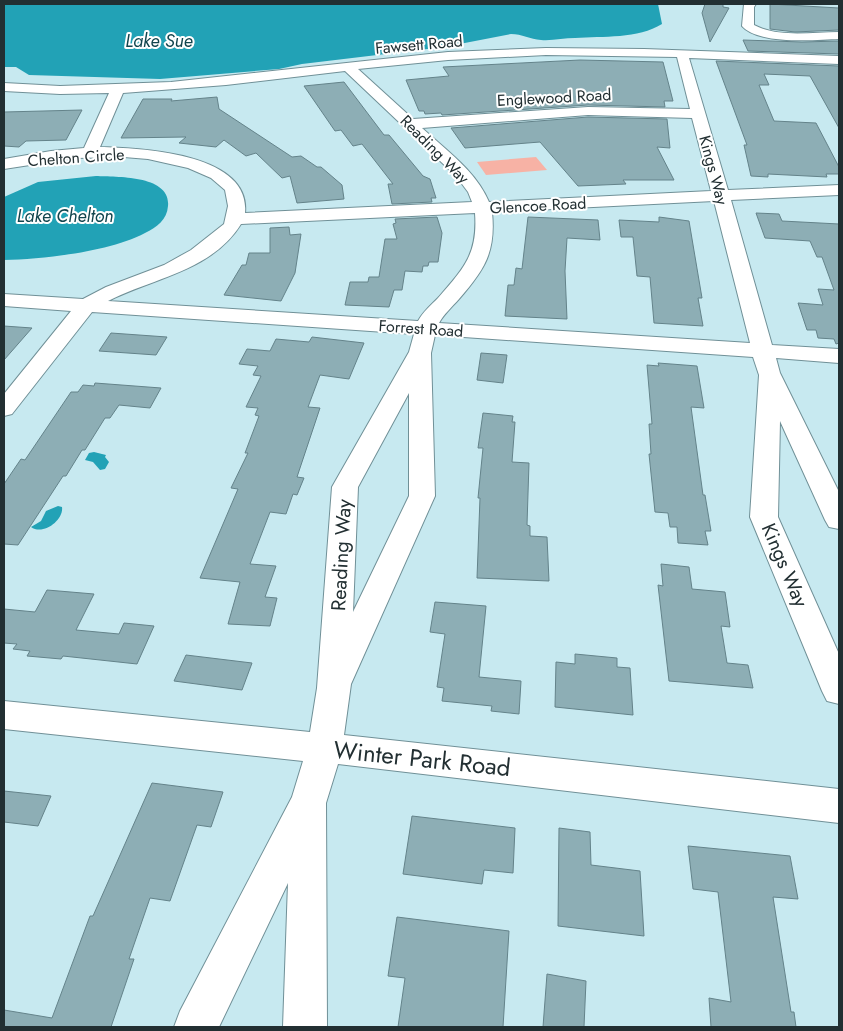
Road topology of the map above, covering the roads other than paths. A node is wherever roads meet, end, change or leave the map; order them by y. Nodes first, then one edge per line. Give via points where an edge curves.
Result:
1 (752, 4) edge
2 (839, 36) edge
3 (682, 54) junction
4 (839, 60) edge
5 (348, 67) junction
6 (4, 87) edge
7 (118, 88) junction
8 (700, 114) junction
9 (411, 124) junction
10 (90, 152) junction
11 (4, 164) edge
12 (839, 190) edge
13 (721, 196) junction
14 (483, 208) junction
15 (237, 219) junction
16 (4, 300) edge
17 (87, 306) junction
18 (423, 340) junction
19 (839, 356) edge
20 (767, 362) junction
21 (4, 409) edge
22 (839, 520) edge
23 (334, 688) junction
24 (839, 691) edge
25 (4, 715) edge
26 (326, 748) junction
27 (309, 800) junction
28 (839, 806) edge
29 (196, 1027) edge
30 (305, 1027) edge

1 - 2 street via 749,5 748,26 756,31
3 - 4 street, Fawsett Road
3 - 5 street, Fawsett Road via 547,52 449,56
3 - 8 street, Kings Way
5 - 7 street, Fawsett Road via 218,83
5 - 9 street, Reading Way
6 - 7 street, Fawsett Road via 55,90
7 - 10 street
8 - 9 street, Englewood Road via 588,112
8 - 13 street, Kings Way
9 - 14 street, Reading Way via 462,173 476,191
10 - 11 street, Chelton Circle
10 - 15 street, Chelton Circle via 154,155 204,168 225,179 234,189
12 - 13 street, Glencoe Road
13 - 14 street, Glencoe Road
13 - 20 street, Kings Way
14 - 15 street, Glencoe Road
14 - 18 street, Reading Way via 485,230 482,250 473,268 429,320
15 - 17 street via 223,235 193,258 113,291
16 - 17 street, Forrest Road
17 - 18 street, Forrest Road
17 - 21 street
18 - 20 street, Forrest Road
18 - 23 street, Reading Way via 422,496
18 - 23 street, Reading Way via 345,487
19 - 20 street, Forrest Road
20 - 22 street, Kings Way
20 - 24 street, Kings Way via 764,517
23 - 26 street, Reading Way
25 - 26 street, Winter Park Road
26 - 27 street, Reading Way
26 - 28 street, Winter Park Road
27 - 29 street, Reading Way
27 - 30 street, Reading Way

